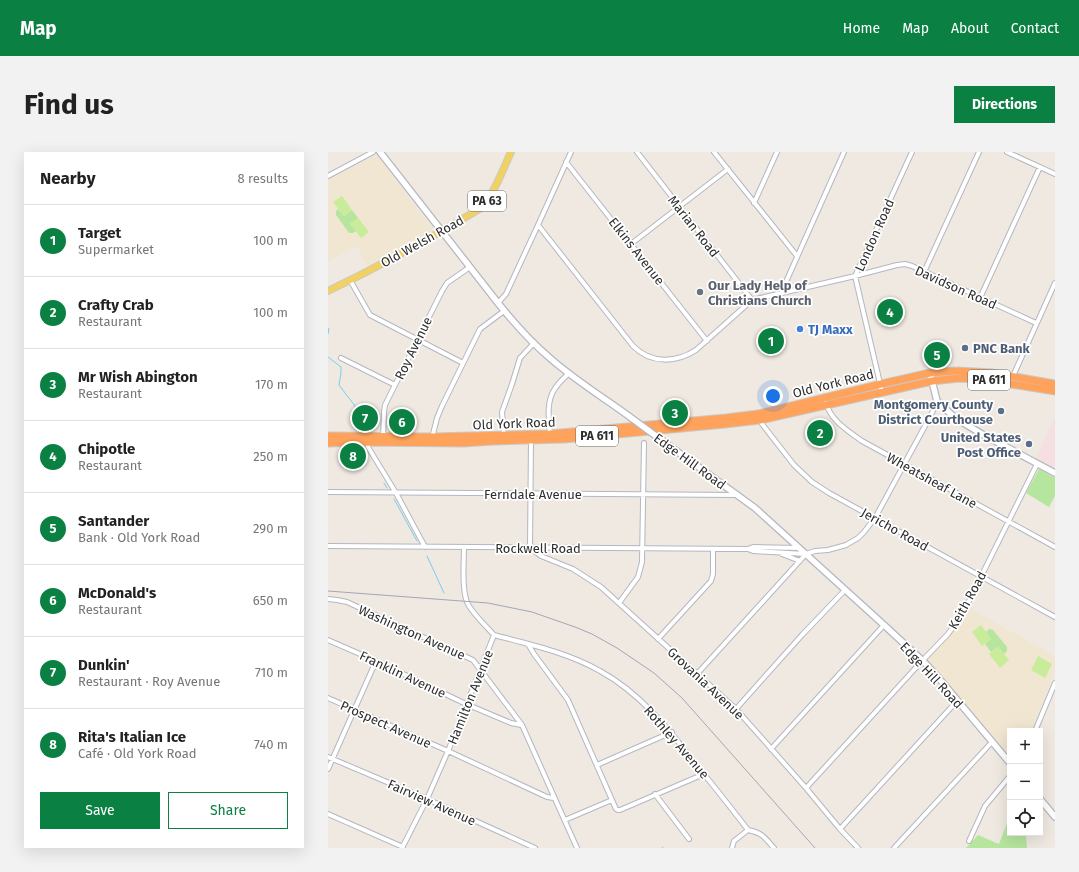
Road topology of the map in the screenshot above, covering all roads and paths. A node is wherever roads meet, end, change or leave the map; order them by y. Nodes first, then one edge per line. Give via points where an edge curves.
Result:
1 (373, 152) edge
2 (380, 152) edge
3 (511, 152) edge
4 (571, 152) edge
5 (637, 152) edge
6 (714, 152) edge
7 (777, 152) edge
8 (844, 152) edge
9 (912, 152) edge
10 (979, 152) edge
11 (1008, 152) edge
12 (566, 162) junction
13 (1040, 167) junction
14 (728, 169) junction
15 (1055, 174) edge
16 (328, 176) edge
17 (754, 203) junction
18 (680, 207) junction
19 (538, 225) junction
20 (442, 231) junction
21 (631, 244) junction
22 (797, 256) junction
23 (470, 267) junction
24 (924, 272) junction
25 (855, 276) junction
26 (350, 280) junction
27 (1055, 283) edge
28 (328, 290) edge
29 (781, 293) junction
30 (980, 298) junction
31 (752, 300) junction
32 (498, 303) junction
33 (504, 311) junction
34 (1036, 323) junction
35 (417, 339) junction
36 (707, 341) junction
37 (534, 343) junction
38 (341, 358) dead end
39 (464, 363) junction
40 (569, 373) junction
41 (1013, 376) junction
42 (931, 377) junction
43 (881, 384) junction
44 (1055, 384) edge
45 (395, 385) junction
46 (882, 392) junction
47 (1055, 392) edge
48 (825, 401) junction
49 (937, 401) junction
50 (759, 417) junction
51 (550, 434) junction
52 (328, 436) edge
53 (531, 437) junction
54 (504, 438) junction
55 (383, 439) junction
56 (431, 440) junction
57 (367, 442) junction
58 (328, 443) edge
59 (644, 443) dead end
60 (904, 464) junction
61 (1037, 464) junction
62 (1055, 473) edge
63 (328, 492) edge
64 (396, 493) junction
65 (643, 494) junction
66 (531, 495) junction
67 (739, 495) junction
68 (875, 518) junction
69 (1009, 521) junction
70 (328, 546) edge
71 (425, 547) junction
72 (464, 547) junction
73 (1055, 547) edge
74 (530, 548) junction
75 (642, 548) junction
76 (713, 548) junction
77 (800, 548) junction
78 (748, 549) junction
79 (777, 552) junction
80 (806, 554) junction
81 (800, 561) junction
82 (981, 576) junction
83 (845, 590) junction
84 (328, 599) edge
85 (619, 603) junction
86 (1055, 617) edge
87 (884, 625) junction
88 (494, 635) junction
89 (658, 639) junction
90 (328, 640) edge
91 (528, 644) junction
92 (922, 660) junction
93 (376, 661) junction
94 (480, 670) junction
95 (697, 674) junction
96 (1055, 683) edge
97 (1054, 689) edge
98 (328, 698) edge
99 (957, 701) junction
100 (466, 704) junction
101 (736, 709) junction
102 (355, 710) junction
103 (522, 725) junction
104 (1036, 728) edge
105 (672, 732) junction
106 (992, 742) junction
107 (771, 749) junction
108 (448, 751) junction
109 (330, 758) edge
110 (1007, 760) edge
111 (597, 765) junction
112 (328, 769) edge
113 (704, 774) junction
114 (1007, 780) edge
115 (806, 788) junction
116 (655, 794) junction
117 (427, 798) junction
118 (554, 798) junction
119 (612, 800) junction
120 (1041, 800) edge
121 (328, 814) edge
122 (1055, 817) edge
123 (565, 820) junction
124 (840, 829) junction
125 (748, 830) junction
126 (689, 839) dead end
127 (969, 841) dead end
128 (403, 848) edge
129 (535, 848) edge
130 (577, 848) edge
131 (732, 848) edge
132 (774, 848) edge
133 (858, 848) edge
134 (894, 848) edge

1 - 16 street
2 - 20 street, Edge Hill Road
3 - 20 main road, Old Welsh Road / PA 63 via 490,197 484,204
4 - 12 street
5 - 18 street, Marian Road
6 - 14 street
7 - 17 street
8 - 22 street
9 - 25 street, London Road
10 - 24 street
11 - 13 street
12 - 19 street
12 - 21 street, Elkins Avenue
13 - 15 street
13 - 30 street
14 - 17 street
14 - 18 street
17 - 22 street
18 - 21 street
18 - 31 street, Marian Road
19 - 32 street via 506,294
19 - 36 street, Davidson Road via 630,343 643,354 657,359 674,360 690,354
20 - 23 street, Edge Hill Road
20 - 26 main road, Old Welsh Road
21 - 36 street, Elkins Avenue
22 - 29 street
23 - 32 street, Edge Hill Road
23 - 35 street, Roy Avenue via 444,286
24 - 25 street, Davidson Road via 905,264
24 - 30 street, Davidson Road
25 - 29 street, Davidson Road
25 - 43 street, London Road
26 - 28 main road, Old Welsh Road
26 - 35 street via 370,315
27 - 34 street
29 - 31 street, Davidson Road
30 - 34 street, Davidson Road
31 - 36 street, Davidson Road
32 - 33 street, Edge Hill Road
33 - 37 street, Edge Hill Road
33 - 39 street via 480,330
34 - 41 street
35 - 39 street
35 - 45 street, Roy Avenue
37 - 40 street, Edge Hill Road
37 - 54 street via 520,358 502,412
38 - 45 street
39 - 56 street via 442,406
40 - 51 street via 553,391 550,399
40 - 67 street, Edge Hill Road, bridge
41 - 42 highway, Old York Road / PA 611 via 956,371
41 - 44 highway, Old York Road / PA 611
42 - 43 highway, Old York Road / PA 611
42 - 46 highway, Old York Road / PA 611
42 - 47 highway, Old York Road / PA 611 via 980,379
42 - 49 street
43 - 46 street, London Road
43 - 48 highway, Old York Road / PA 611
45 - 55 street, Roy Avenue via 384,408
46 - 48 highway, Old York Road / PA 611
48 - 50 highway, Old York Road / PA 611
48 - 60 street, Wheatsheaf Lane via 830,414 846,430
49 - 60 street, Rockwell Road
49 - 61 street via 966,425
50 - 51 highway, Old York Road / PA 611
50 - 53 highway, Old York Road / PA 611 via 725,424 610,435 564,439
50 - 68 street, Jericho Road via 794,465 812,482
51 - 53 highway, Old York Road / PA 611
52 - 55 highway, Old York Road / PA 611
53 - 54 highway, Old York Road / PA 611
53 - 66 street
54 - 56 highway, Old York Road / PA 611
55 - 56 highway, Old York Road / PA 611
55 - 57 highway, Old York Road / PA 611
57 - 58 highway, Old York Road / PA 611
57 - 64 street
59 - 65 street
60 - 68 street, Rockwell Road
60 - 69 street, Wheatsheaf Lane
61 - 62 street
61 - 69 street, Keith Road
63 - 64 street, Ferndale Avenue
64 - 66 street, Ferndale Avenue
64 - 71 street
65 - 66 street, Ferndale Avenue
65 - 67 street, Ferndale Avenue
65 - 75 street
66 - 74 street
67 - 77 street, Edge Hill Road
68 - 80 street, Rockwell Road via 858,538 846,545
68 - 82 street, Jericho Road
69 - 73 street, Wheatsheaf Lane
69 - 82 street, Keith Road
70 - 71 street, Rockwell Road
71 - 72 street, Rockwell Road
72 - 74 street, Rockwell Road
72 - 88 street, Hamilton Avenue via 464,595 476,615
74 - 75 street, Rockwell Road
74 - 85 street, Grovania Avenue via 541,556 573,569 601,587
75 - 76 street, Rockwell Road
75 - 85 street via 638,576
76 - 78 street, Rockwell Road
76 - 89 street via 711,581
77 - 78 street, Rockwell Road
77 - 80 street, Edge Hill Road
78 - 79 street, Rockwell Road
79 - 80 street, Rockwell Road
79 - 81 street, Rockwell Road
80 - 81 street
80 - 83 street, Edge Hill Road
81 - 95 street
82 - 86 street, Jericho Road
82 - 92 street, Keith Road via 960,617 948,634
83 - 87 street, Edge Hill Road
83 - 101 street
84 - 94 street, Washington Avenue via 347,602 470,658
85 - 89 street, Grovania Avenue
87 - 92 street, Edge Hill Road
87 - 107 street
88 - 91 street, Rothley Avenue
88 - 94 street, Hamilton Avenue
89 - 95 street, Grovania Avenue
90 - 93 street, Franklin Avenue
91 - 105 street, Rothley Avenue via 573,658 616,680
91 - 111 street via 568,700
92 - 99 street, Edge Hill Road
92 - 115 street, Keith Road
93 - 100 street, Franklin Avenue
93 - 102 street
94 - 100 street, Hamilton Avenue
94 - 103 street, Washington Avenue
95 - 101 street, Grovania Avenue
96 - 97 street
97 - 104 street
98 - 102 street, Prospect Avenue
99 - 106 street, Edge Hill Road
99 - 124 street
100 - 103 street, Franklin Avenue
100 - 108 street, Hamilton Avenue
101 - 107 street, Grovania Avenue
102 - 108 street, Prospect Avenue
102 - 109 street
103 - 118 street, Washington Avenue
105 - 111 street
105 - 113 street, Rothley Avenue
106 - 110 street, Edge Hill Road
106 - 134 street
107 - 115 street, Grovania Avenue
108 - 117 street, Hamilton Avenue
108 - 118 street, Prospect Avenue
109 - 112 street
109 - 117 street, Fairview Avenue
111 - 119 street
113 - 116 street
113 - 125 street, Rothley Avenue
114 - 127 street via 985,806
115 - 124 street, Grovania Avenue
116 - 119 street via 618,810
116 - 126 street
117 - 128 street, Hamilton Avenue
117 - 129 street, Fairview Avenue
118 - 123 street, Washington Avenue
119 - 123 street
120 - 122 street
121 - 128 street
123 - 130 street, Washington Avenue
124 - 133 street, Grovania Avenue
125 - 131 street via 734,840
125 - 132 street, Rothley Avenue via 762,835

